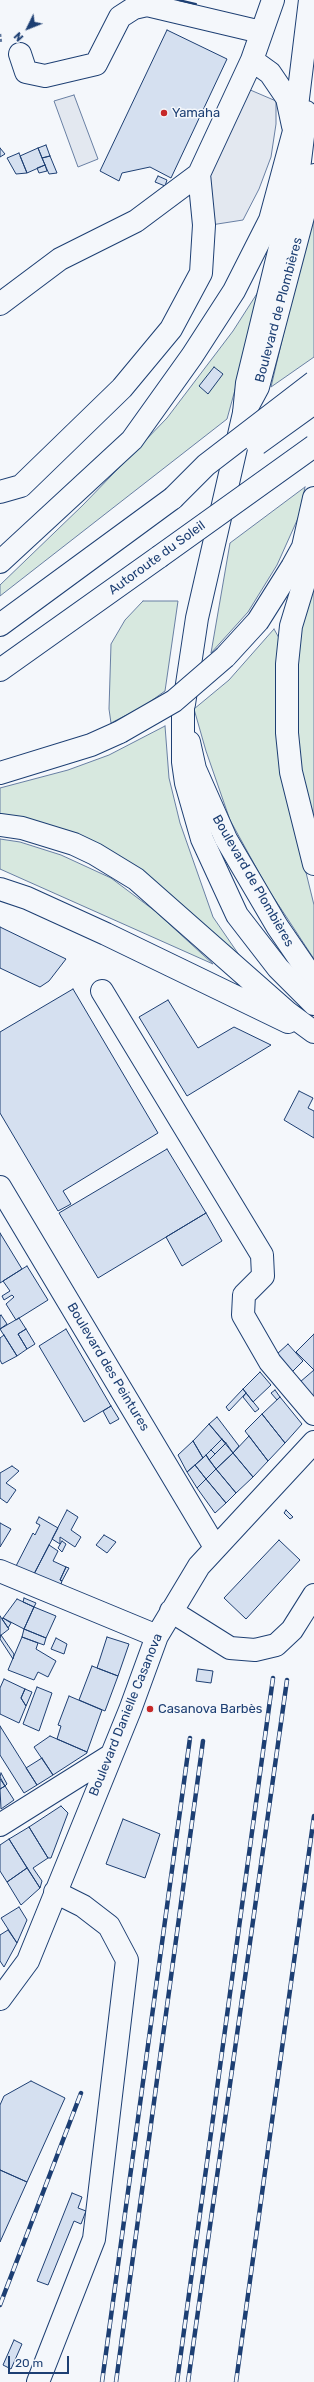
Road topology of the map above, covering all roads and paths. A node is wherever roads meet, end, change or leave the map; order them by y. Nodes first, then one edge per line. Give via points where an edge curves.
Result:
1 (273, 0) edge
2 (310, 0) edge
3 (261, 32) junction
4 (314, 51) edge
5 (20, 54) dead end
6 (252, 60) junction
7 (294, 131) junction
8 (307, 172) edge
9 (198, 174) junction
10 (285, 224) junction
11 (0, 304) edge
12 (314, 382) edge
13 (314, 403) edge
14 (244, 413) junction
15 (132, 440) junction
16 (314, 446) edge
17 (0, 492) edge
18 (173, 498) junction
19 (314, 498) edge
20 (314, 550) edge
21 (0, 562) edge
22 (0, 625) edge
23 (0, 670) edge
24 (183, 709) junction
25 (0, 773) edge
26 (0, 825) edge
27 (314, 864) edge
28 (0, 889) edge
29 (314, 980) edge
30 (102, 991) dead end
31 (314, 1004) edge
32 (314, 1033) edge
33 (0, 1187) edge
34 (314, 1414) edge
35 (314, 1442) edge
36 (215, 1547) junction
37 (1, 1572) edge
38 (314, 1595) edge
39 (171, 1611) junction
40 (157, 1636) junction
41 (110, 1756) junction
42 (0, 1825) edge
43 (55, 1892) junction
44 (0, 1999) edge
45 (38, 2382) edge

1 - 3 main road
2 - 7 main road
3 - 5 main road via 146,5 134,8 120,17 96,64 46,76 26,72
3 - 6 main road
4 - 8 main road
6 - 7 main road via 270,73 287,98
6 - 9 main road
7 - 15 main road via 270,220 257,248 234,291 192,356
8 - 10 main road
8 - 14 main road, Boulevard de Plombières via 258,387
9 - 11 main road via 136,221 60,259
9 - 17 main road via 204,225 201,273 171,329 122,388 21,486
10 - 14 main road via 247,383
10 - 15 main road via 245,300 225,331 203,360
12 - 18 main road, bridge via 206,465
13 - 18 main road, bridge via 214,476
14 - 24 main road, Boulevard de Plombières via 197,618
15 - 21 main road
16 - 23 main road, Autoroute du Soleil, bridge
18 - 22 main road
19 - 25 main road, bridge via 303,547 292,567 258,620 225,657 174,701 120,732 91,745
20 - 27 main road via 291,626 287,664 287,733 291,772
24 - 29 main road, Boulevard de Plombières via 194,769 216,818 251,882
24 - 31 main road via 183,762 190,803 202,839 238,915 264,952
26 - 32 main road via 22,828 74,844 136,879
28 - 32 main road via 27,898
30 - 34 main road via 262,1255 262,1276 244,1295 243,1315 270,1362
33 - 36 main road, Boulevard des Peintures
35 - 36 main road, Boulevard Danielle Casanova
36 - 39 main road, Boulevard Danielle Casanova
37 - 40 main road
38 - 39 main road via 292,1630 276,1645 255,1650 230,1648
39 - 40 main road, Boulevard Danielle Casanova
40 - 41 main road, Boulevard Danielle Casanova
41 - 42 main road
41 - 43 main road, Boulevard Danielle Casanova
43 - 44 main road, Boulevard Danielle Casanova via 28,1961
43 - 45 main road via 83,1906 110,1926 127,1960 94,2239

